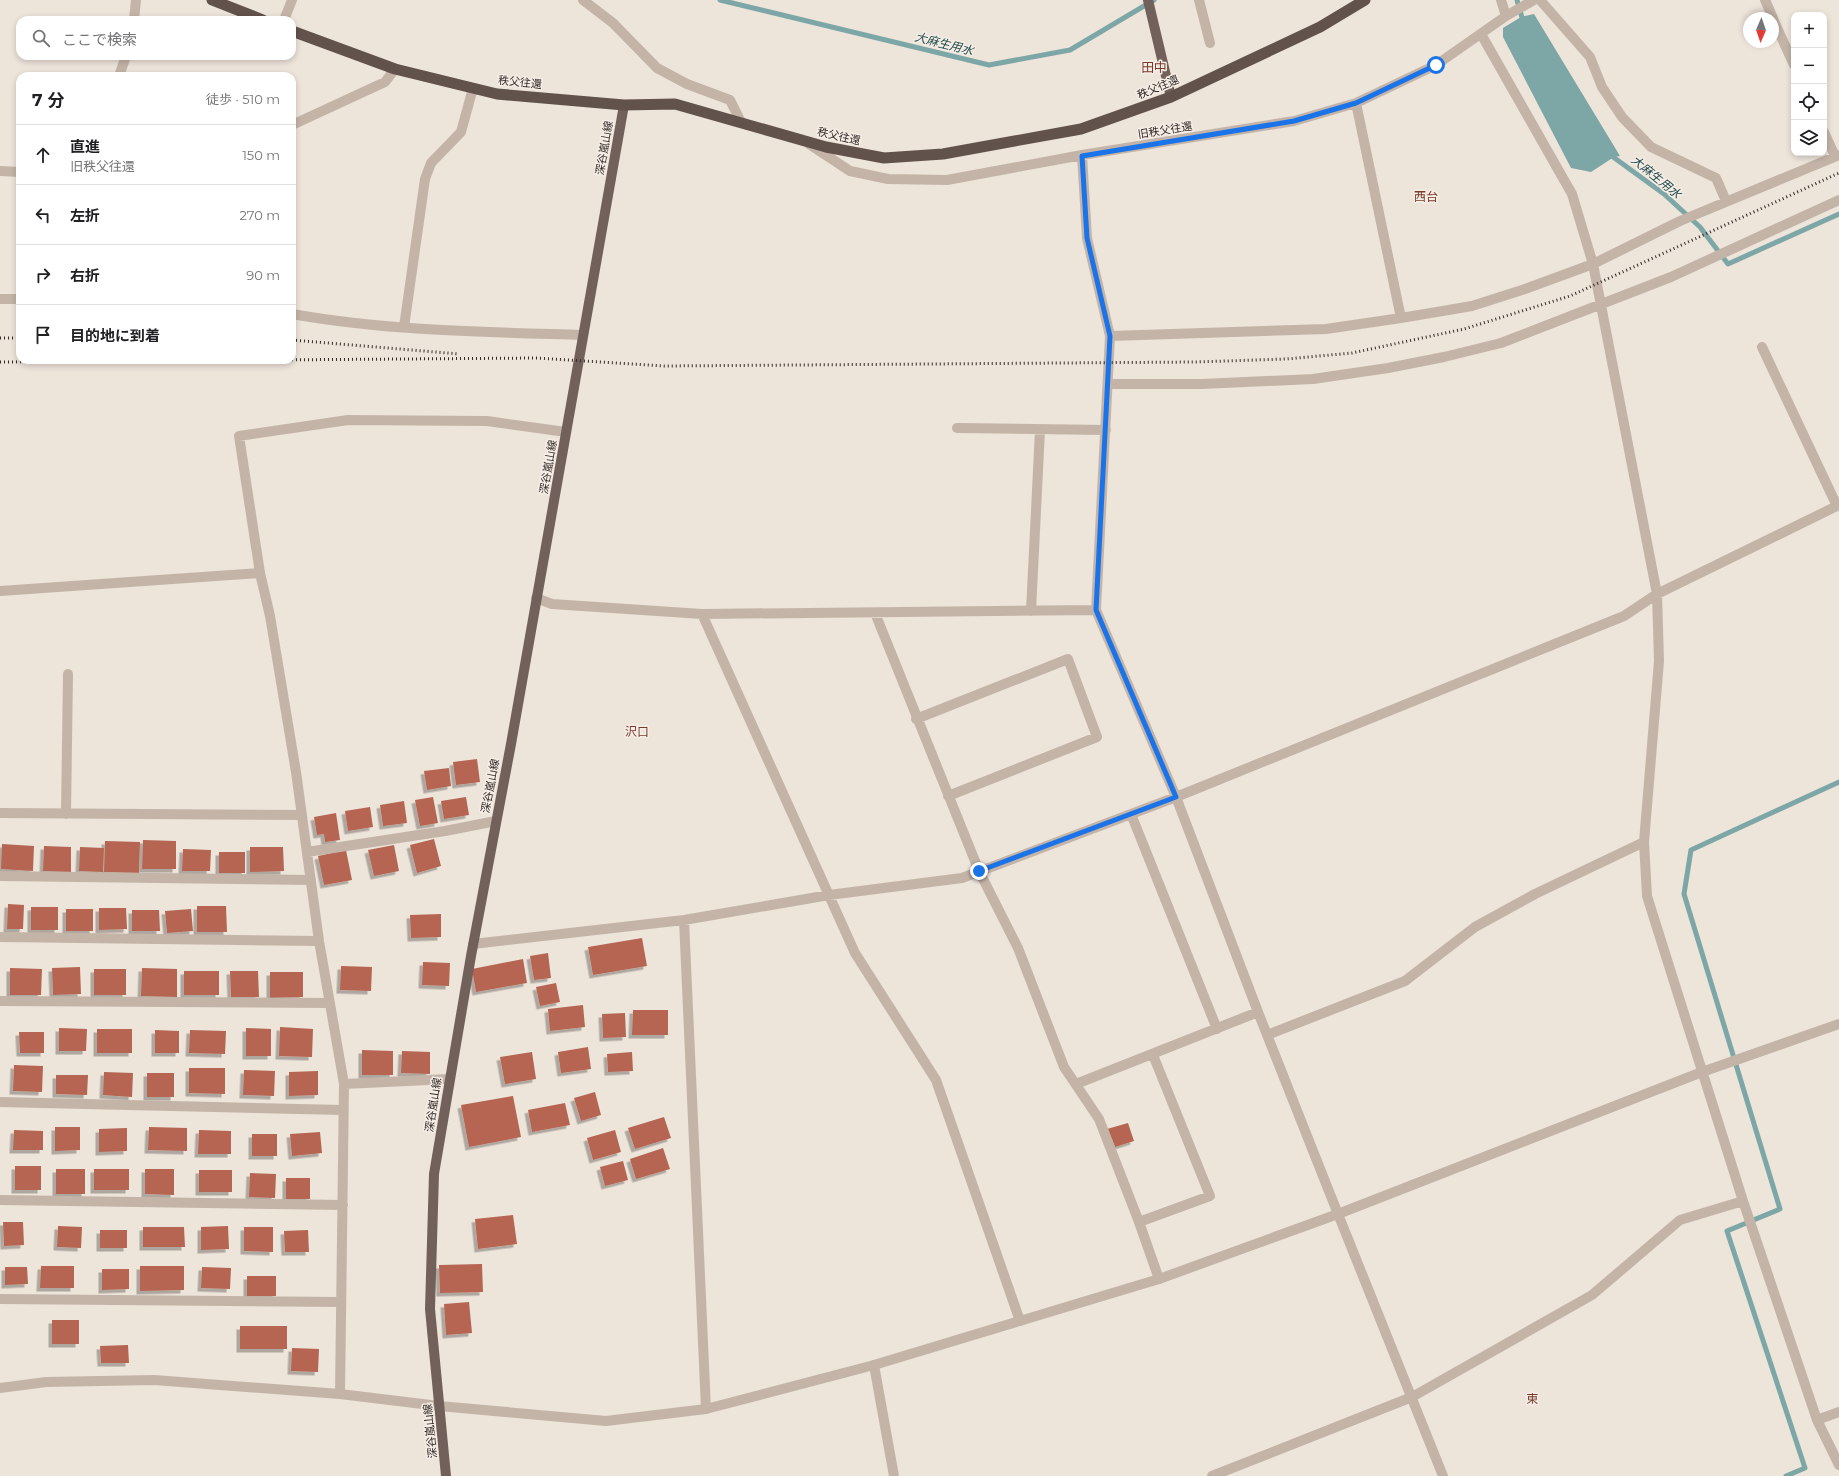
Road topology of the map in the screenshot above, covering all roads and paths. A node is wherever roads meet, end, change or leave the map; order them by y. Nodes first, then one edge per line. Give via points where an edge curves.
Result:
1 (136, 0) edge
2 (212, 0) edge
3 (292, 0) edge
4 (583, 0) edge
5 (1148, 0) edge
6 (1199, 0) edge
7 (1365, 0) edge
8 (1501, 0) edge
9 (1540, 0) edge
10 (1765, 0) edge
11 (1532, 1) edge
12 (1770, 12) edge
13 (1510, 14) junction
14 (134, 16) edge
15 (253, 16) edge
16 (286, 16) edge
17 (1779, 31) edge
18 (296, 32) edge
19 (1481, 34) junction
20 (1210, 43) dead end
21 (1791, 58) edge
22 (125, 60) edge
23 (395, 69) junction
24 (120, 72) edge
25 (473, 88) junction
26 (1171, 96) junction
27 (1356, 103) junction
28 (624, 105) junction
29 (741, 122) junction
30 (296, 123) edge
31 (1827, 137) edge
32 (804, 141) junction
33 (1837, 155) edge
34 (1082, 156) junction
35 (0, 171) edge
36 (16, 172) edge
37 (1839, 200) edge
38 (1726, 201) junction
39 (1593, 264) junction
40 (0, 299) edge
41 (16, 299) edge
42 (1600, 306) junction
43 (296, 315) edge
44 (1401, 318) junction
45 (404, 327) junction
46 (583, 335) junction
47 (1110, 336) junction
48 (1762, 347) dead end
49 (1108, 384) junction
50 (957, 428) dead end
51 (1040, 430) junction
52 (1106, 430) junction
53 (566, 432) junction
54 (1838, 505) edge
55 (260, 574) junction
56 (0, 591) edge
57 (1657, 594) junction
58 (536, 598) junction
59 (1031, 610) junction
60 (1096, 610) junction
61 (875, 613) junction
62 (702, 614) junction
63 (68, 674) dead end
64 (916, 719) junction
65 (948, 796) junction
66 (1176, 797) junction
67 (0, 813) edge
68 (66, 814) junction
69 (1131, 814) junction
70 (302, 815) junction
71 (496, 821) junction
72 (1644, 842) junction
73 (307, 852) junction
74 (979, 871) junction
75 (0, 876) edge
76 (311, 880) junction
77 (829, 895) junction
78 (684, 920) junction
79 (0, 937) edge
80 (319, 941) junction
81 (473, 944) junction
82 (0, 1001) edge
83 (330, 1003) junction
84 (1258, 1012) junction
85 (1839, 1024) edge
86 (1217, 1029) junction
87 (1267, 1035) junction
88 (1153, 1055) junction
89 (1702, 1072) junction
90 (449, 1079) junction
91 (344, 1084) junction
92 (1076, 1084) junction
93 (0, 1102) edge
94 (343, 1110) junction
95 (0, 1200) edge
96 (1743, 1201) junction
97 (342, 1205) junction
98 (1338, 1214) junction
99 (1139, 1222) junction
100 (1159, 1279) junction
101 (0, 1299) edge
102 (341, 1302) junction
103 (1020, 1321) junction
104 (874, 1365) junction
105 (0, 1388) edge
106 (340, 1394) junction
107 (1412, 1397) junction
108 (439, 1406) junction
109 (706, 1409) junction
110 (1839, 1412) edge
111 (1817, 1420) junction
112 (1839, 1465) edge
113 (446, 1476) edge
114 (894, 1476) edge
115 (1212, 1476) edge
116 (1443, 1476) edge

1 - 14 street
2 - 15 highway
3 - 16 street
4 - 29 street via 613,23 657,68 687,84 730,100
5 - 26 main road
6 - 20 street
7 - 26 highway, 秩父往還 via 1320,26
8 - 13 street
9 - 38 street via 1590,57 1602,88 1622,117 1651,147 1716,178
10 - 12 street
11 - 13 street, 旧秩父往還
13 - 19 street, 旧秩父往還
17 - 21 street
18 - 23 highway, 秩父往還
19 - 27 street, 旧秩父往還 via 1436,65
19 - 39 street via 1572,194
22 - 24 street
23 - 25 highway, 秩父往還
23 - 30 street via 385,82
25 - 28 highway, 秩父往還 via 497,94
25 - 45 street via 461,132 431,163 425,179
26 - 32 highway, 秩父往還 via 1081,129 943,154 884,158
27 - 34 street, 旧秩父往還 via 1294,121
27 - 44 street
28 - 29 highway, 秩父往還 via 675,104
28 - 46 main road, 深谷嵐山線
29 - 32 highway, 秩父往還
31 - 33 street
32 - 34 street, 旧秩父往還 via 850,171 888,179 947,180
33 - 38 street
34 - 47 street via 1087,238
35 - 36 street
37 - 42 street via 1671,277
38 - 39 street
39 - 42 street
39 - 44 street via 1472,306
40 - 41 street
42 - 49 street via 1501,343 1388,368 1313,379 1202,384
42 - 57 street
43 - 45 street via 332,321
44 - 47 street via 1326,329
45 - 46 street
46 - 53 main road, 深谷嵐山線
47 - 49 street
48 - 54 street
49 - 52 street
50 - 51 street
51 - 52 street
51 - 59 street
52 - 60 street
53 - 55 street via 487,422 348,420 239,436
53 - 58 main road, 深谷嵐山線
54 - 57 street
55 - 56 street
55 - 70 street via 270,616
57 - 66 street via 1624,616
57 - 72 street via 1659,661
58 - 62 street via 552,604
58 - 71 main road, 深谷嵐山線
59 - 60 street
59 - 61 street
60 - 66 street
61 - 62 street
61 - 64 street
62 - 77 street
63 - 68 street
64 - 65 street
64 - 65 street via 1068,659 1097,737
65 - 74 street
66 - 69 street
66 - 84 street
67 - 68 street
68 - 70 street
69 - 74 street
69 - 86 street
70 - 73 street
71 - 73 street
71 - 81 main road, 深谷嵐山線
72 - 87 street via 1535,894 1475,927 1405,981
72 - 89 street via 1646,896
73 - 76 street
74 - 77 street via 962,878
74 - 92 street via 1018,948 1064,1067
75 - 76 street
76 - 80 street
77 - 78 street
77 - 103 street via 855,953 936,1080
78 - 81 street
78 - 109 street
79 - 80 street
80 - 83 street
81 - 90 main road, 深谷嵐山線
82 - 83 street
83 - 91 street
84 - 86 street
84 - 87 street
85 - 89 street
86 - 88 street
87 - 98 street
88 - 92 street
88 - 99 street via 1210,1196
89 - 96 street
89 - 98 street
90 - 91 street
90 - 108 main road, 深谷嵐山線 via 434,1174 430,1309
91 - 94 street
92 - 99 street via 1099,1119
93 - 94 street
94 - 97 street
95 - 97 street
96 - 107 street via 1680,1220 1592,1295
96 - 111 street
97 - 102 street
98 - 100 street
98 - 107 street
99 - 100 street
100 - 103 street
101 - 102 street
102 - 106 street
103 - 104 street
104 - 109 street
104 - 114 street
105 - 106 street via 46,1382 154,1380
106 - 108 street
107 - 115 street
107 - 116 street
108 - 109 street via 606,1421
108 - 113 main road, 深谷嵐山線
110 - 111 street
111 - 112 street

